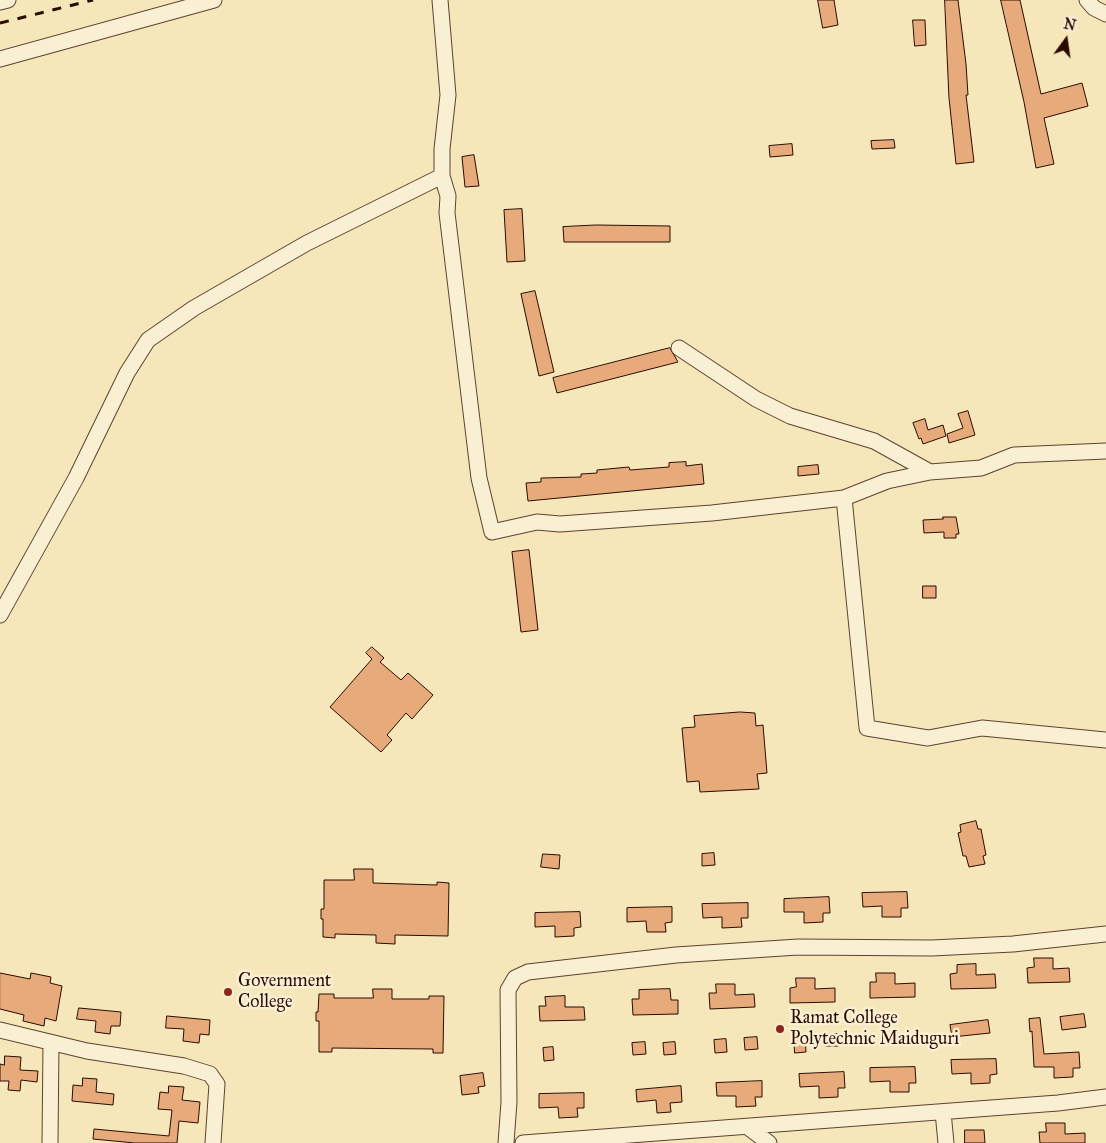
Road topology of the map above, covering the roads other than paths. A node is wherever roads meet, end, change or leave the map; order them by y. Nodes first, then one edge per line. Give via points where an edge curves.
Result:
1 (8, 0) edge
2 (214, 0) edge
3 (440, 0) edge
4 (1087, 0) edge
5 (0, 2) edge
6 (1106, 14) edge
7 (0, 59) edge
8 (442, 176) junction
9 (680, 348) dead end
10 (1106, 451) edge
11 (930, 472) junction
12 (844, 498) junction
13 (0, 615) edge
14 (1106, 740) edge
15 (1106, 934) edge
16 (0, 1030) edge
17 (51, 1043) junction
18 (1106, 1097) edge
19 (943, 1112) junction
20 (749, 1128) junction
21 (50, 1143) edge
22 (213, 1143) edge
23 (506, 1143) edge
24 (524, 1143) edge
25 (769, 1143) edge
26 (946, 1143) edge

1 - 5 street
2 - 7 street
3 - 8 street via 448,95
4 - 6 street
8 - 12 street via 448,196 446,213 479,478 492,532 537,522 560,524 712,513
8 - 13 street via 307,243 194,308 148,340 127,373 76,478
9 - 11 street via 756,399 790,416 874,441
10 - 11 street via 1014,455 981,468
11 - 12 street via 887,481
12 - 14 street via 867,728 928,738 982,728
15 - 23 street via 932,948 798,947 685,954 528,972 515,978 508,990
16 - 17 street
17 - 21 street
17 - 22 street via 184,1066 210,1074 217,1084
18 - 19 street
19 - 20 street
19 - 26 street
20 - 24 street
20 - 25 street

